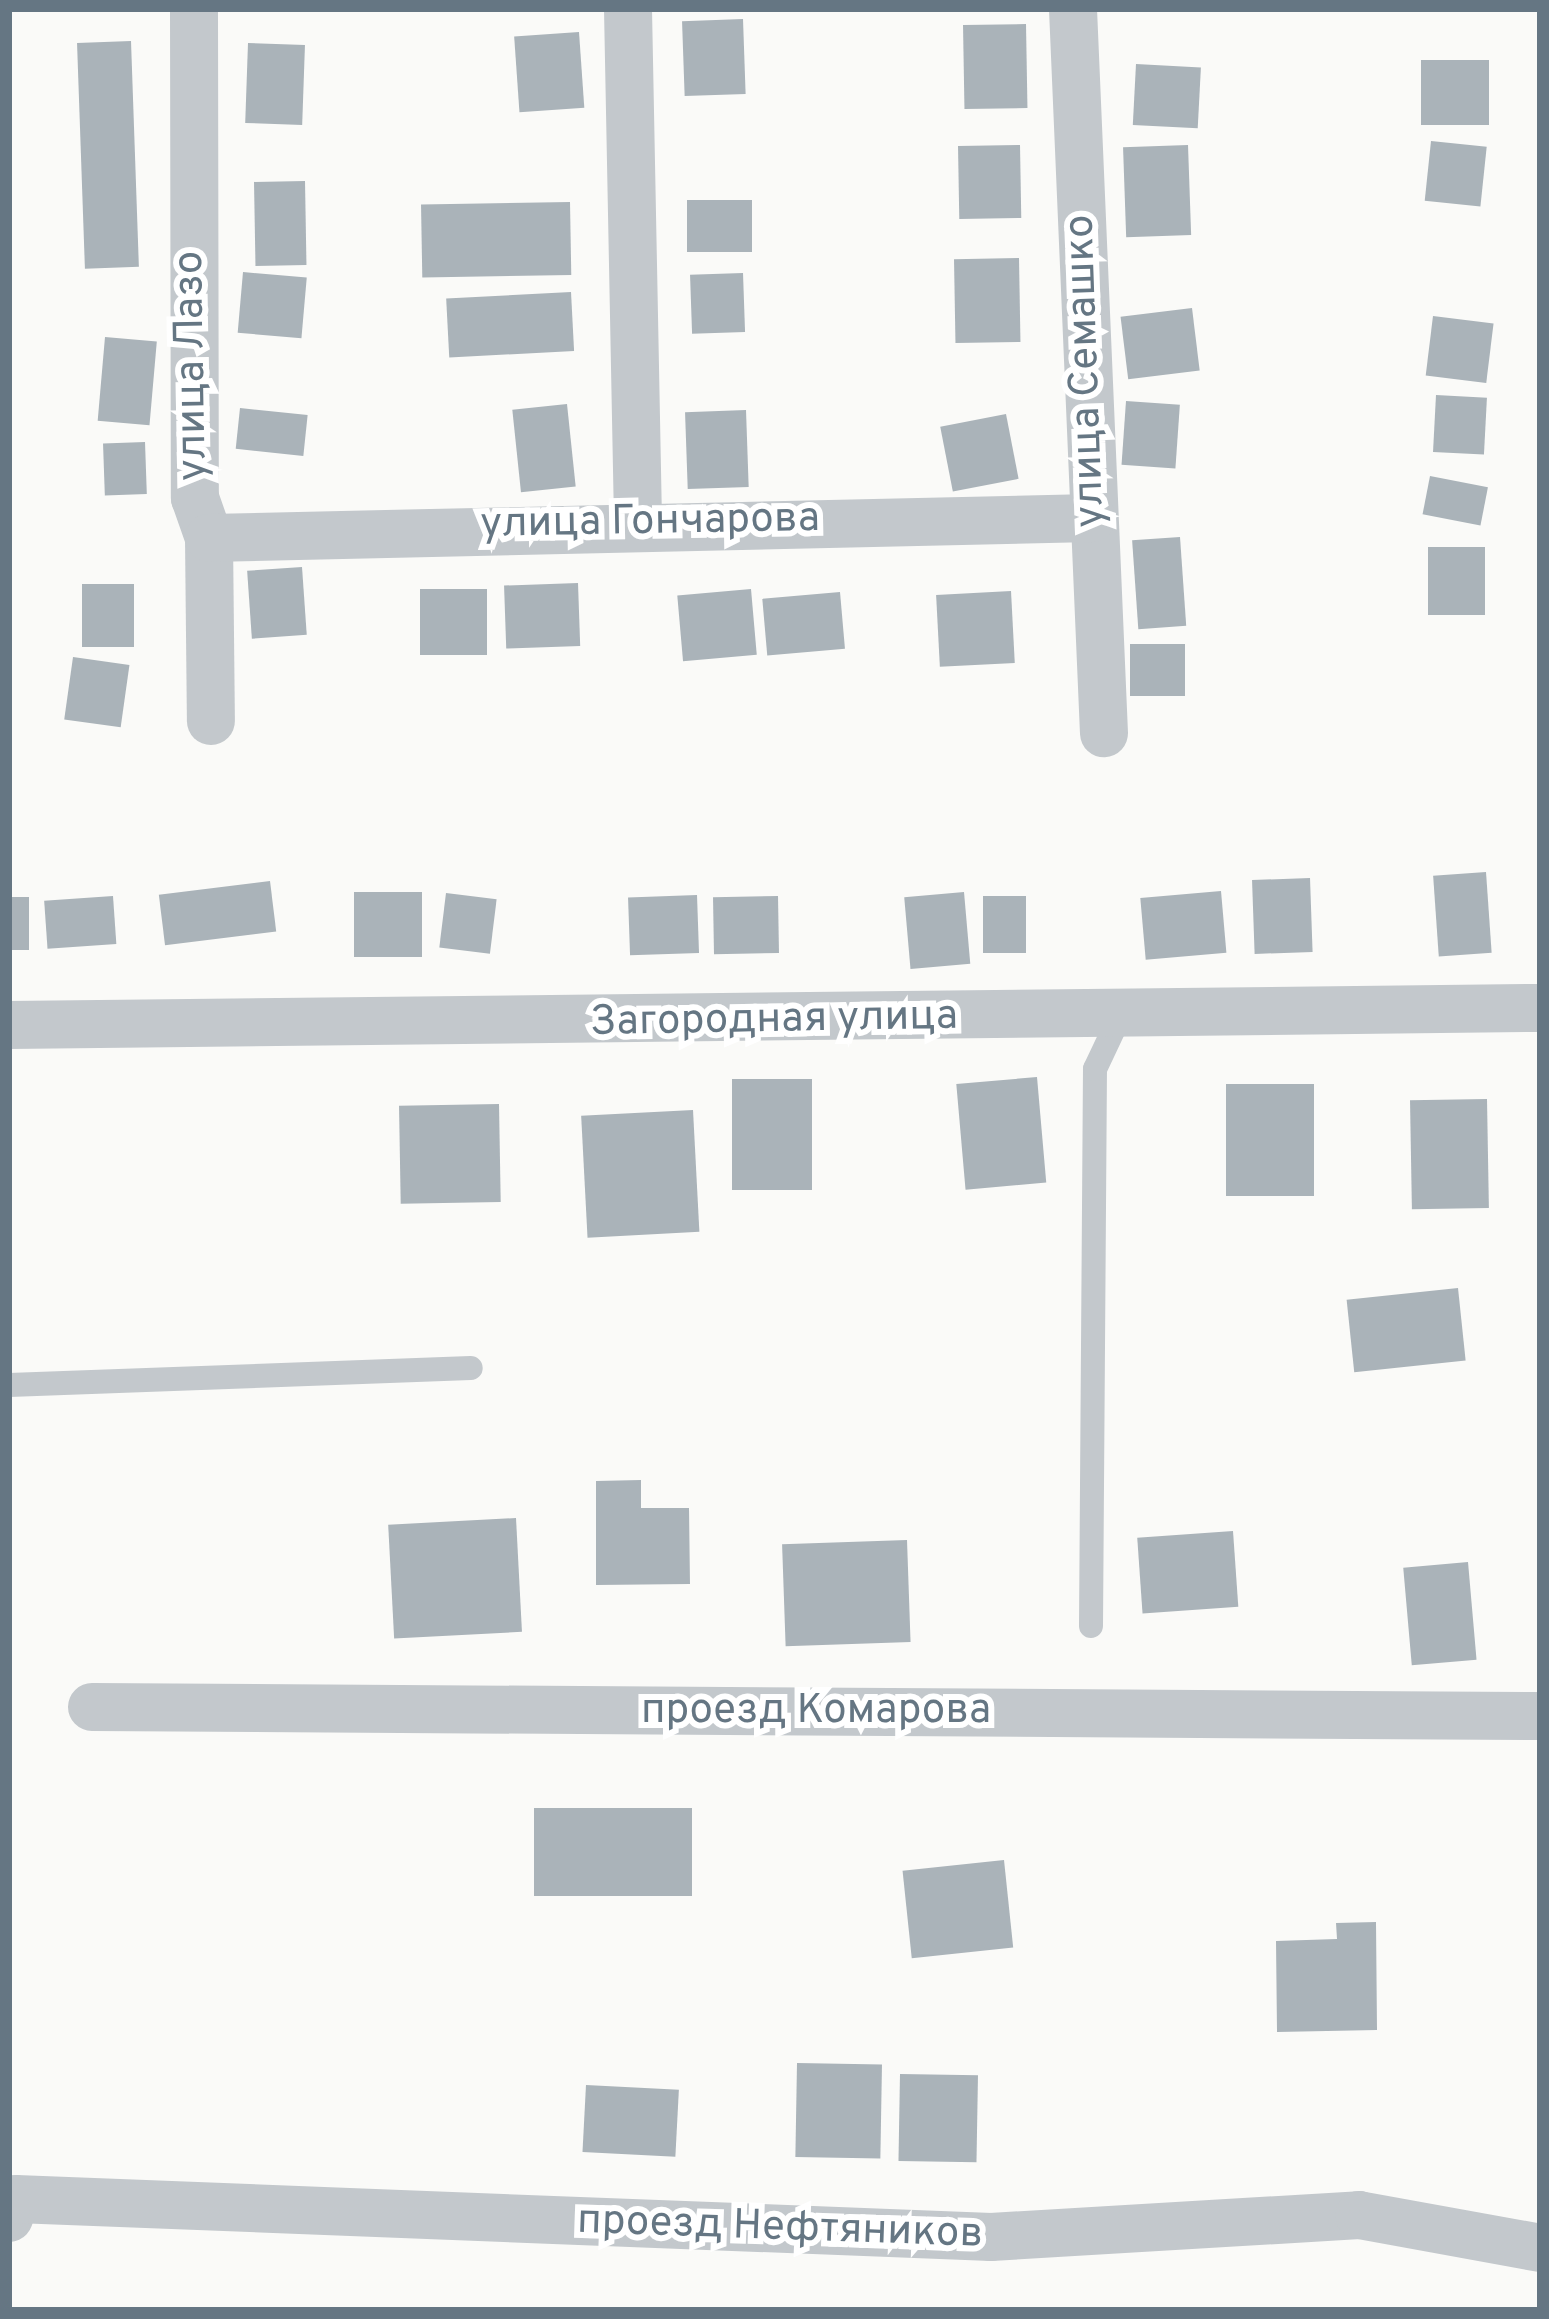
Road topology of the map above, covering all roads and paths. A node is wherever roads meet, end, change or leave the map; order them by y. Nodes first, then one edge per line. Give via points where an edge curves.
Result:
1 (194, 9) edge
2 (628, 9) edge
3 (1073, 9) edge
4 (1092, 518) junction
5 (638, 520) junction
6 (209, 538) junction
7 (211, 721) dead end
8 (1104, 733) dead end
9 (1540, 1008) edge
10 (1120, 1016) junction
11 (9, 1025) edge
12 (471, 1368) dead end
13 (9, 1385) edge
14 (1091, 1626) dead end
15 (92, 1708) dead end
16 (1540, 1716) edge
17 (13, 2208) edge
18 (1540, 2248) edge

1 - 6 street, улица Лазо via 195,498
2 - 5 street
3 - 4 street, улица Семашко
4 - 5 street, улица Гончарова
4 - 8 street, улица Семашко
5 - 6 street, улица Гончарова
6 - 7 street, улица Лазо
9 - 10 street, Загородная улица
10 - 11 street, Загородная улица
10 - 14 lane via 1095,1069
12 - 13 lane
15 - 16 street, проезд Комарова
17 - 18 street, проезд Нефтяников via 991,2237 1359,2216

